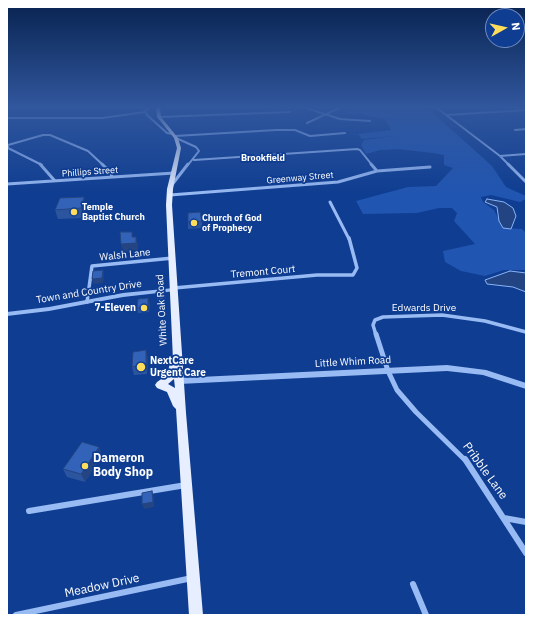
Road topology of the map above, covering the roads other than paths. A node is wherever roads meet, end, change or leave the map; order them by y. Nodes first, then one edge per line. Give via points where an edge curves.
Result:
1 (35, 137) edge
2 (54, 137) edge
3 (175, 137) edge
4 (177, 137) edge
5 (475, 137) edge
6 (526, 154) edge
7 (500, 156) junction
8 (194, 160) junction
9 (430, 167) dead end
10 (377, 171) junction
11 (174, 173) junction
12 (112, 177) junction
13 (54, 181) junction
14 (526, 182) edge
15 (7, 184) edge
16 (170, 192) junction
17 (330, 202) dead end
18 (173, 258) junction
19 (174, 289) junction
20 (87, 302) junction
21 (7, 314) edge
22 (526, 332) edge
23 (178, 350) junction
24 (388, 371) junction
25 (179, 381) junction
26 (526, 386) edge
27 (181, 413) junction
28 (186, 485) junction
29 (29, 510) dead end
30 (504, 518) junction
31 (526, 522) edge
32 (526, 553) edge
33 (192, 577) junction
34 (413, 584) dead end
35 (43, 612) edge
36 (16, 615) edge
37 (196, 615) edge
38 (426, 615) edge

1 - 13 street via 15,142 7,147 42,164
2 - 12 street via 92,154
3 - 11 main road, White Oak Road via 179,148
4 - 8 street via 198,148
5 - 7 street
6 - 7 street
7 - 14 street
8 - 10 street via 357,149
8 - 16 street via 173,184
9 - 10 street, Greenway Street
10 - 16 street, Greenway Street via 323,184
11 - 12 street, Phillips Street
11 - 16 main road, White Oak Road
12 - 13 street, Phillips Street
13 - 15 street, Phillips Street
16 - 18 main road, White Oak Road
17 - 19 street, Tremont Court via 352,248 357,268 353,275 316,275
18 - 19 main road, White Oak Road
18 - 20 street, Walsh Lane via 92,266
19 - 20 street, Town and Country Drive
19 - 23 main road, White Oak Road
20 - 21 street, Town and Country Drive
22 - 24 street, Edwards Drive via 455,316 379,317 374,320 373,325
23 - 25 main road, White Oak Road
23 - 27 main road via 170,380 160,385 172,392
24 - 25 street, Little Whim Road
24 - 26 street, Little Whim Road via 461,368 483,372
24 - 30 street, Pribble Lane via 403,398 464,458
25 - 27 main road, White Oak Road
27 - 28 main road, White Oak Road
28 - 29 street
28 - 33 main road, White Oak Road
30 - 31 street
30 - 32 street, Pribble Lane
33 - 35 street, Meadow Drive
33 - 37 main road, White Oak Road
34 - 38 street
35 - 36 street, Meadow Drive

